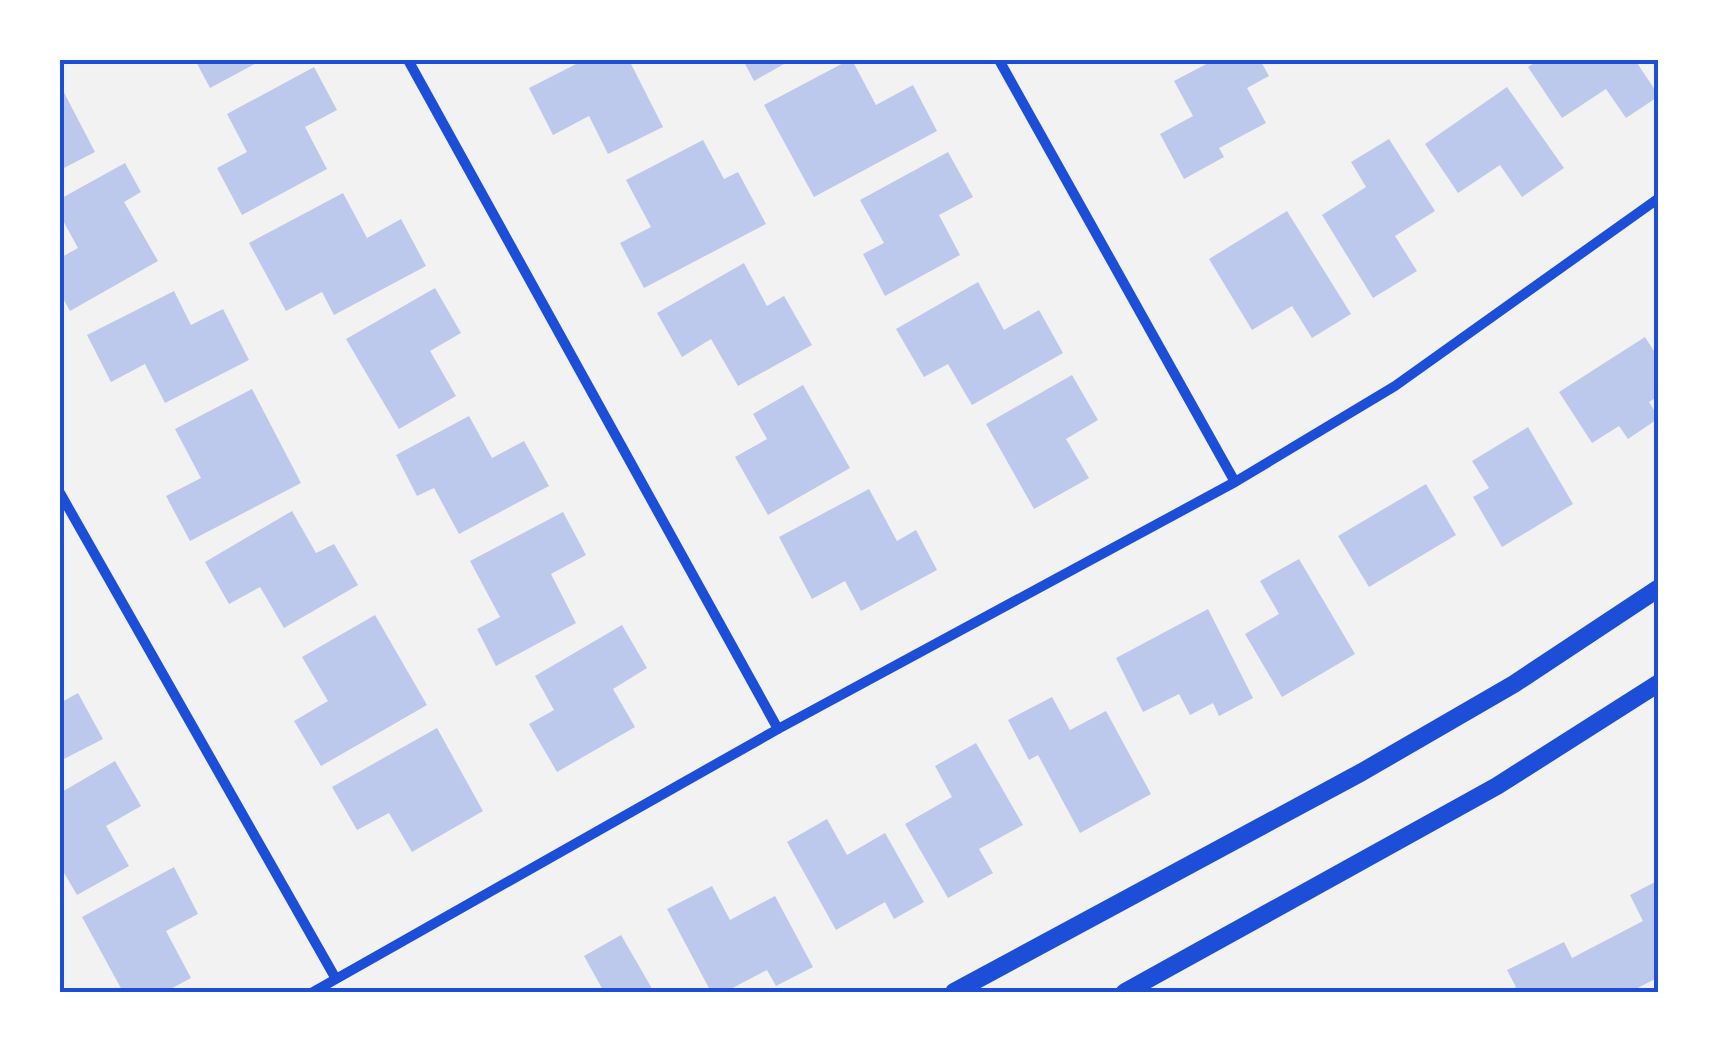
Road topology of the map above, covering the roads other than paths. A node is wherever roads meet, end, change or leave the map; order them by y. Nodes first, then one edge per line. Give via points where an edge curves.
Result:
1 (408, 60) edge
2 (999, 60) edge
3 (1659, 198) edge
4 (1235, 482) junction
5 (60, 493) edge
6 (1659, 588) edge
7 (1659, 683) edge
8 (778, 729) junction
9 (336, 979) junction
10 (313, 992) edge
11 (954, 992) edge
12 (1126, 992) edge

1 - 8 street
2 - 4 street
3 - 4 street via 1395,386
4 - 8 street
5 - 9 street
6 - 11 street via 1514,684 1362,772
7 - 12 street via 1497,786
8 - 9 street
9 - 10 street

